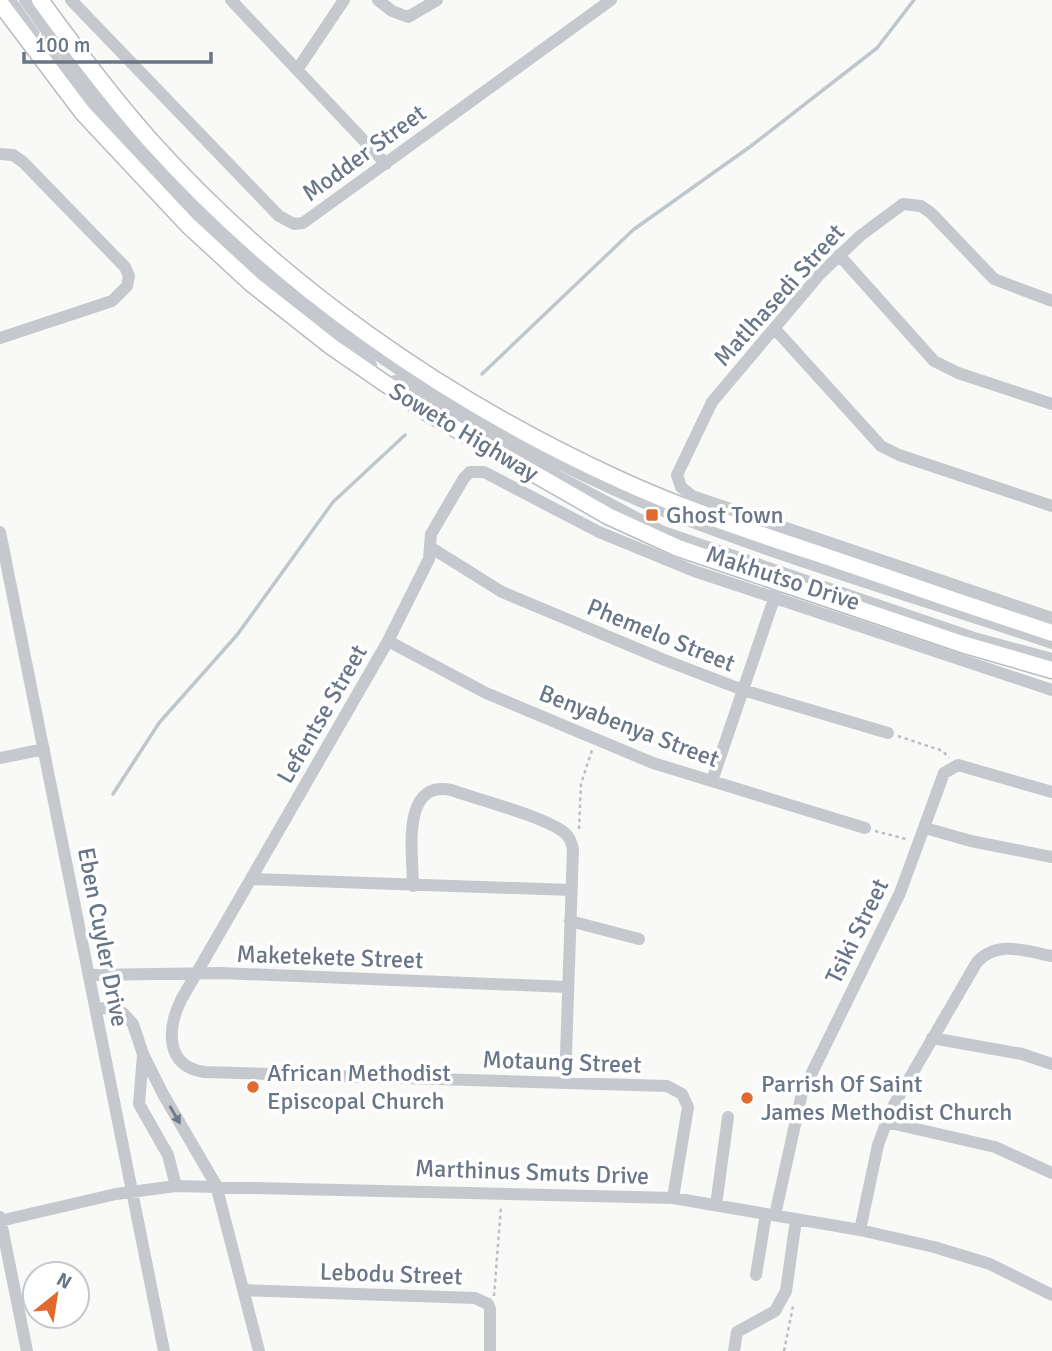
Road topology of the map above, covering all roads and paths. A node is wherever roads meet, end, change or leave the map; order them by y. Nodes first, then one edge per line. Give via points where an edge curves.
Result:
1 (10, 0) edge
2 (25, 0) edge
3 (40, 0) edge
4 (71, 0) edge
5 (231, 0) edge
6 (344, 0) edge
7 (378, 0) edge
8 (437, 0) edge
9 (611, 0) edge
10 (0, 3) edge
11 (297, 70) junction
12 (0, 154) edge
13 (386, 163) junction
14 (839, 255) junction
15 (1052, 301) edge
16 (775, 329) junction
17 (0, 338) edge
18 (1052, 404) edge
19 (470, 472) joint
20 (678, 480) joint
21 (1052, 506) edge
22 (0, 532) edge
23 (430, 547) junction
24 (777, 590) junction
25 (1052, 618) edge
26 (1052, 633) edge
27 (388, 640) junction
28 (1052, 643) edge
29 (1052, 659) edge
30 (1052, 670) edge
31 (743, 690) junction
32 (1052, 690) edge
33 (888, 733) joint
34 (596, 740) junction
35 (44, 749) junction
36 (0, 758) edge
37 (955, 766) junction
38 (712, 781) junction
39 (1052, 792) edge
40 (865, 828) joint
41 (925, 828) junction
42 (571, 840) junction
43 (919, 843) junction
44 (1052, 857) edge
45 (251, 879) junction
46 (413, 886) junction
47 (571, 891) junction
48 (570, 921) junction
49 (639, 939) dead end
50 (1052, 956) edge
51 (196, 973) junction
52 (90, 975) junction
53 (568, 987) junction
54 (96, 1009) junction
55 (933, 1038) junction
56 (143, 1054) junction
57 (1052, 1064) edge
58 (565, 1083) junction
59 (729, 1117) dead end
60 (886, 1122) junction
61 (1052, 1173) edge
62 (216, 1185) junction
63 (176, 1186) junction
64 (132, 1192) junction
65 (502, 1192) junction
66 (673, 1198) junction
67 (716, 1205) junction
68 (771, 1214) junction
69 (0, 1220) edge
70 (796, 1220) junction
71 (860, 1230) junction
72 (756, 1275) dead end
73 (243, 1290) junction
74 (786, 1291) junction
75 (1052, 1295) edge
76 (488, 1304) junction
77 (27, 1351) edge
78 (164, 1351) edge
79 (259, 1351) edge
80 (490, 1351) edge
81 (734, 1351) edge
82 (784, 1351) edge

1 - 29 street, Soweto Highway via 94,111 205,228 324,330 422,399 663,532 974,638
2 - 28 street, Soweto Highway via 141,144 227,232 377,354 440,394 539,452 667,512
3 - 26 main road, Soweto Highway via 153,143 277,262 391,352 479,406 620,480 732,524
4 - 13 street, Modder Street via 285,221 303,223
5 - 11 street
6 - 11 street
7 - 8 street via 408,17
9 - 13 street, Modder Street
10 - 24 main road, Soweto Highway via 127,163 252,285 332,347 428,414 608,516
11 - 13 street
12 - 17 street via 23,162 129,276 127,286 112,301
14 - 15 street, Matlhasedi Street via 894,209 910,203 930,213 993,279
14 - 16 street, Matlhasedi Street
14 - 18 street via 934,360 958,373
16 - 20 street, Matlhasedi Street via 708,408
16 - 21 street via 881,446
19 - 23 street, Lefentse Street via 431,534
19 - 24 street, Makhutso Drive via 484,472 599,533 694,571
20 - 25 street, Makhutso Drive via 692,496
22 - 35 street, Eben Cuyler Drive
23 - 27 street, Lefentse Street via 420,580
23 - 31 street, Phemelo Street via 502,592
24 - 30 main road, Soweto Highway
24 - 31 street
24 - 32 street, Makhutso Drive
27 - 34 street, Benyabenya Street via 454,678
27 - 45 street, Lefentse Street
31 - 33 street, Phemelo Street
31 - 38 street
33 - 37 path via 943,751
34 - 38 street, Benyabenya Street via 653,764
34 - 42 path via 581,785 579,833
35 - 36 street
35 - 52 street, Eben Cuyler Drive
37 - 39 street
37 - 41 street, Tsiki Street via 944,773
38 - 40 street, Benyabenya Street
40 - 43 path
41 - 43 street, Tsiki Street
41 - 44 street
42 - 46 street via 544,823 437,789 424,795 414,810
42 - 47 street
43 - 68 street, Tsiki Street via 889,918 802,1093
45 - 46 street
45 - 51 street, Lefentse Street
46 - 47 street
47 - 48 street
48 - 49 street
48 - 53 street
50 - 55 street via 998,948 986,952
51 - 52 street, Maketekete Street
51 - 53 street, Maketekete Street
51 - 58 street, Motaung Street via 172,1028 177,1059 192,1070
52 - 54 street, Eben Cuyler Drive
53 - 58 street
54 - 56 street via 123,1013 133,1024
54 - 64 street, Eben Cuyler Drive
55 - 57 street
55 - 60 street
56 -> 62 street
56 - 63 street via 139,1104 168,1155
58 - 66 street, Motaung Street via 660,1086 682,1094 688,1107
59 - 67 street
60 - 61 street via 995,1147
60 - 71 street
62 - 63 street, Marthinus Smuts Drive
62 - 65 street, Marthinus Smuts Drive
62 - 73 street
63 - 64 street, Marthinus Smuts Drive
64 - 69 street, Marthinus Smuts Drive
64 - 78 street, Eben Cuyler Drive
65 - 66 street, Marthinus Smuts Drive
65 - 76 path via 496,1294
66 - 67 street, Marthinus Smuts Drive
67 - 68 street, Marthinus Smuts Drive
68 - 70 street, Marthinus Smuts Drive
68 - 72 street, Tsiki Street
69 - 77 street
70 - 71 street, Marthinus Smuts Drive
70 - 74 street
71 - 75 street, Marthinus Smuts Drive via 965,1255
73 - 76 street, Lebodu Street via 475,1298
73 - 79 street
74 - 81 street via 775,1311 737,1332
74 - 82 path via 793,1307
76 - 80 street, Lebodu Street

